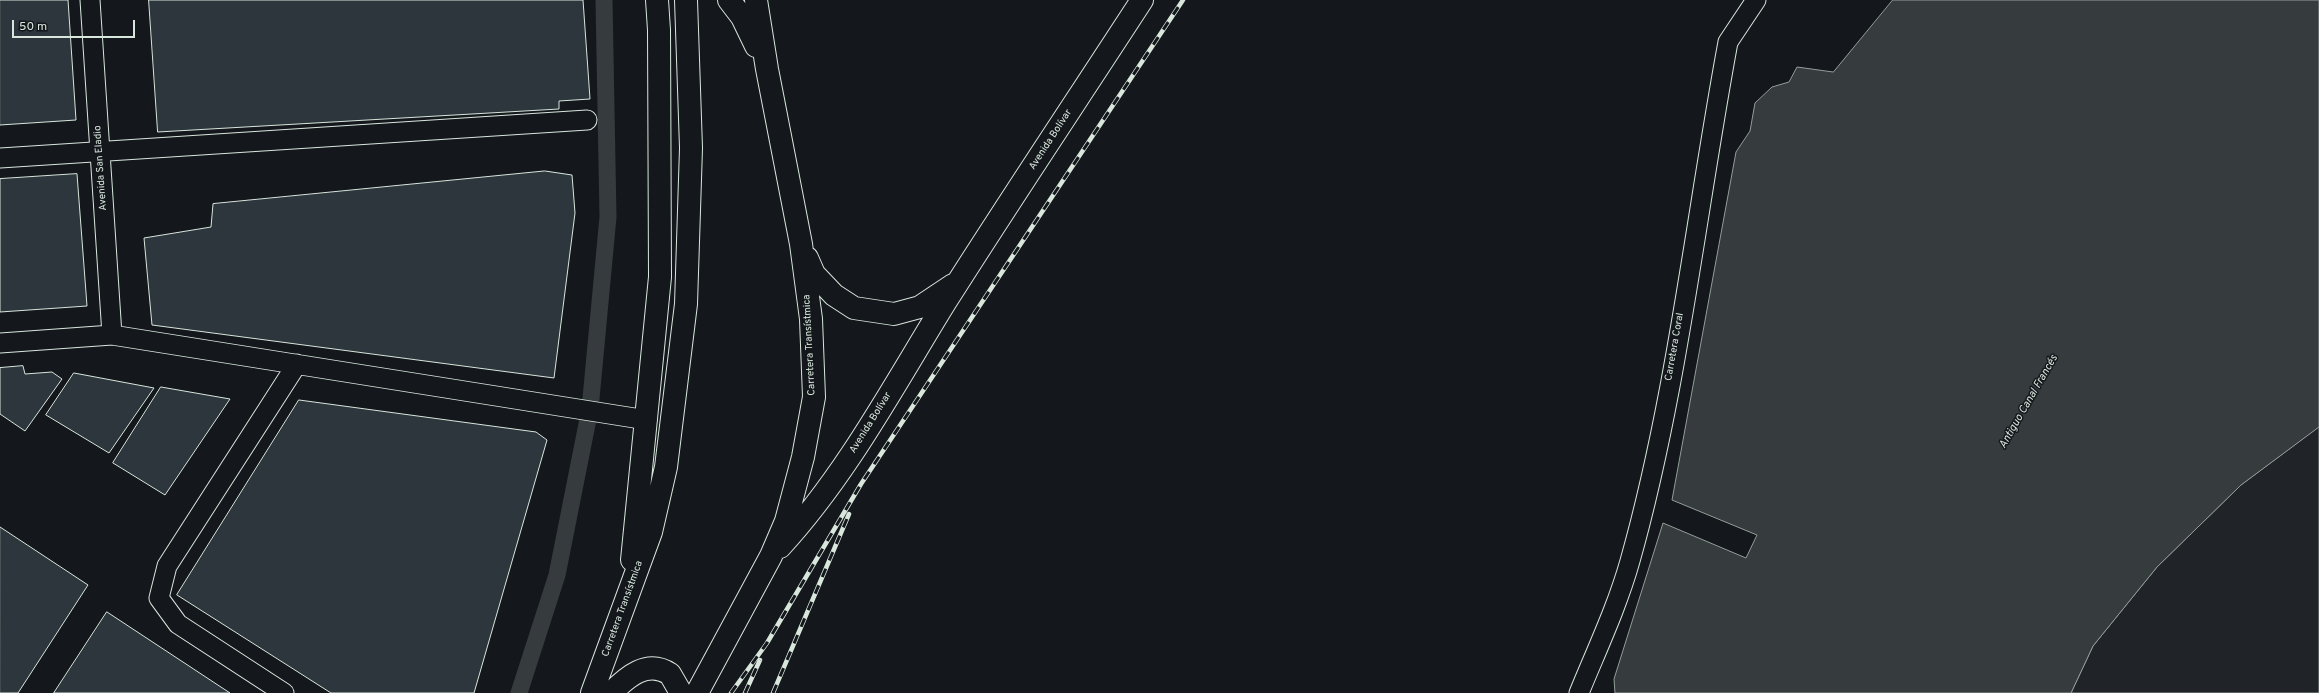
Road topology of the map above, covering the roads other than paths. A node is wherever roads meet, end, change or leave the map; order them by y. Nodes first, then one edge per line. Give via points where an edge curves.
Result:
1 (90, 0) edge
2 (657, 0) edge
3 (679, 0) edge
4 (686, 0) edge
5 (729, 0) edge
6 (756, 0) edge
7 (1142, 0) edge
8 (1756, 0) edge
9 (659, 30) junction
10 (766, 69) junction
11 (587, 120) dead end
12 (100, 152) junction
13 (0, 158) edge
14 (801, 244) junction
15 (959, 281) junction
16 (112, 335) junction
17 (0, 343) edge
18 (298, 364) junction
19 (647, 420) junction
20 (772, 556) junction
21 (628, 597) junction
22 (284, 693) edge
23 (592, 693) edge
24 (611, 693) edge
25 (681, 693) edge
26 (697, 693) edge
27 (1579, 693) edge

1 - 12 street, Avenida San Eladio
2 - 9 main road
3 - 9 main road
4 - 21 main road, Carretera Transístmica via 691,148 686,304 666,467 651,532
5 - 10 main road via 742,17
6 - 10 main road, Carretera Transístmica
7 - 15 main road, Avenida Bolívar
8 - 27 street, Carretera Coral via 1728,42 1655,461 1630,562
9 - 19 main road via 660,277
10 - 14 main road, Carretera Transístmica
11 - 12 street
12 - 13 street
12 - 16 street, Avenida San Eladio
14 - 15 main road, Avenida Bolívar via 814,274 834,295 854,308 894,314 920,307
14 - 20 main road, Carretera Transístmica via 811,319 814,397 803,457 786,521
15 - 20 main road, Avenida Bolívar via 840,472 807,518
16 - 17 street
16 - 18 street
18 - 19 street
18 - 22 street via 167,566 160,598 178,624
19 - 21 main road
20 - 26 main road, Carretera Transístmica
21 - 23 main road, Carretera Transístmica
24 - 25 main road via 634,674 653,668 670,674

